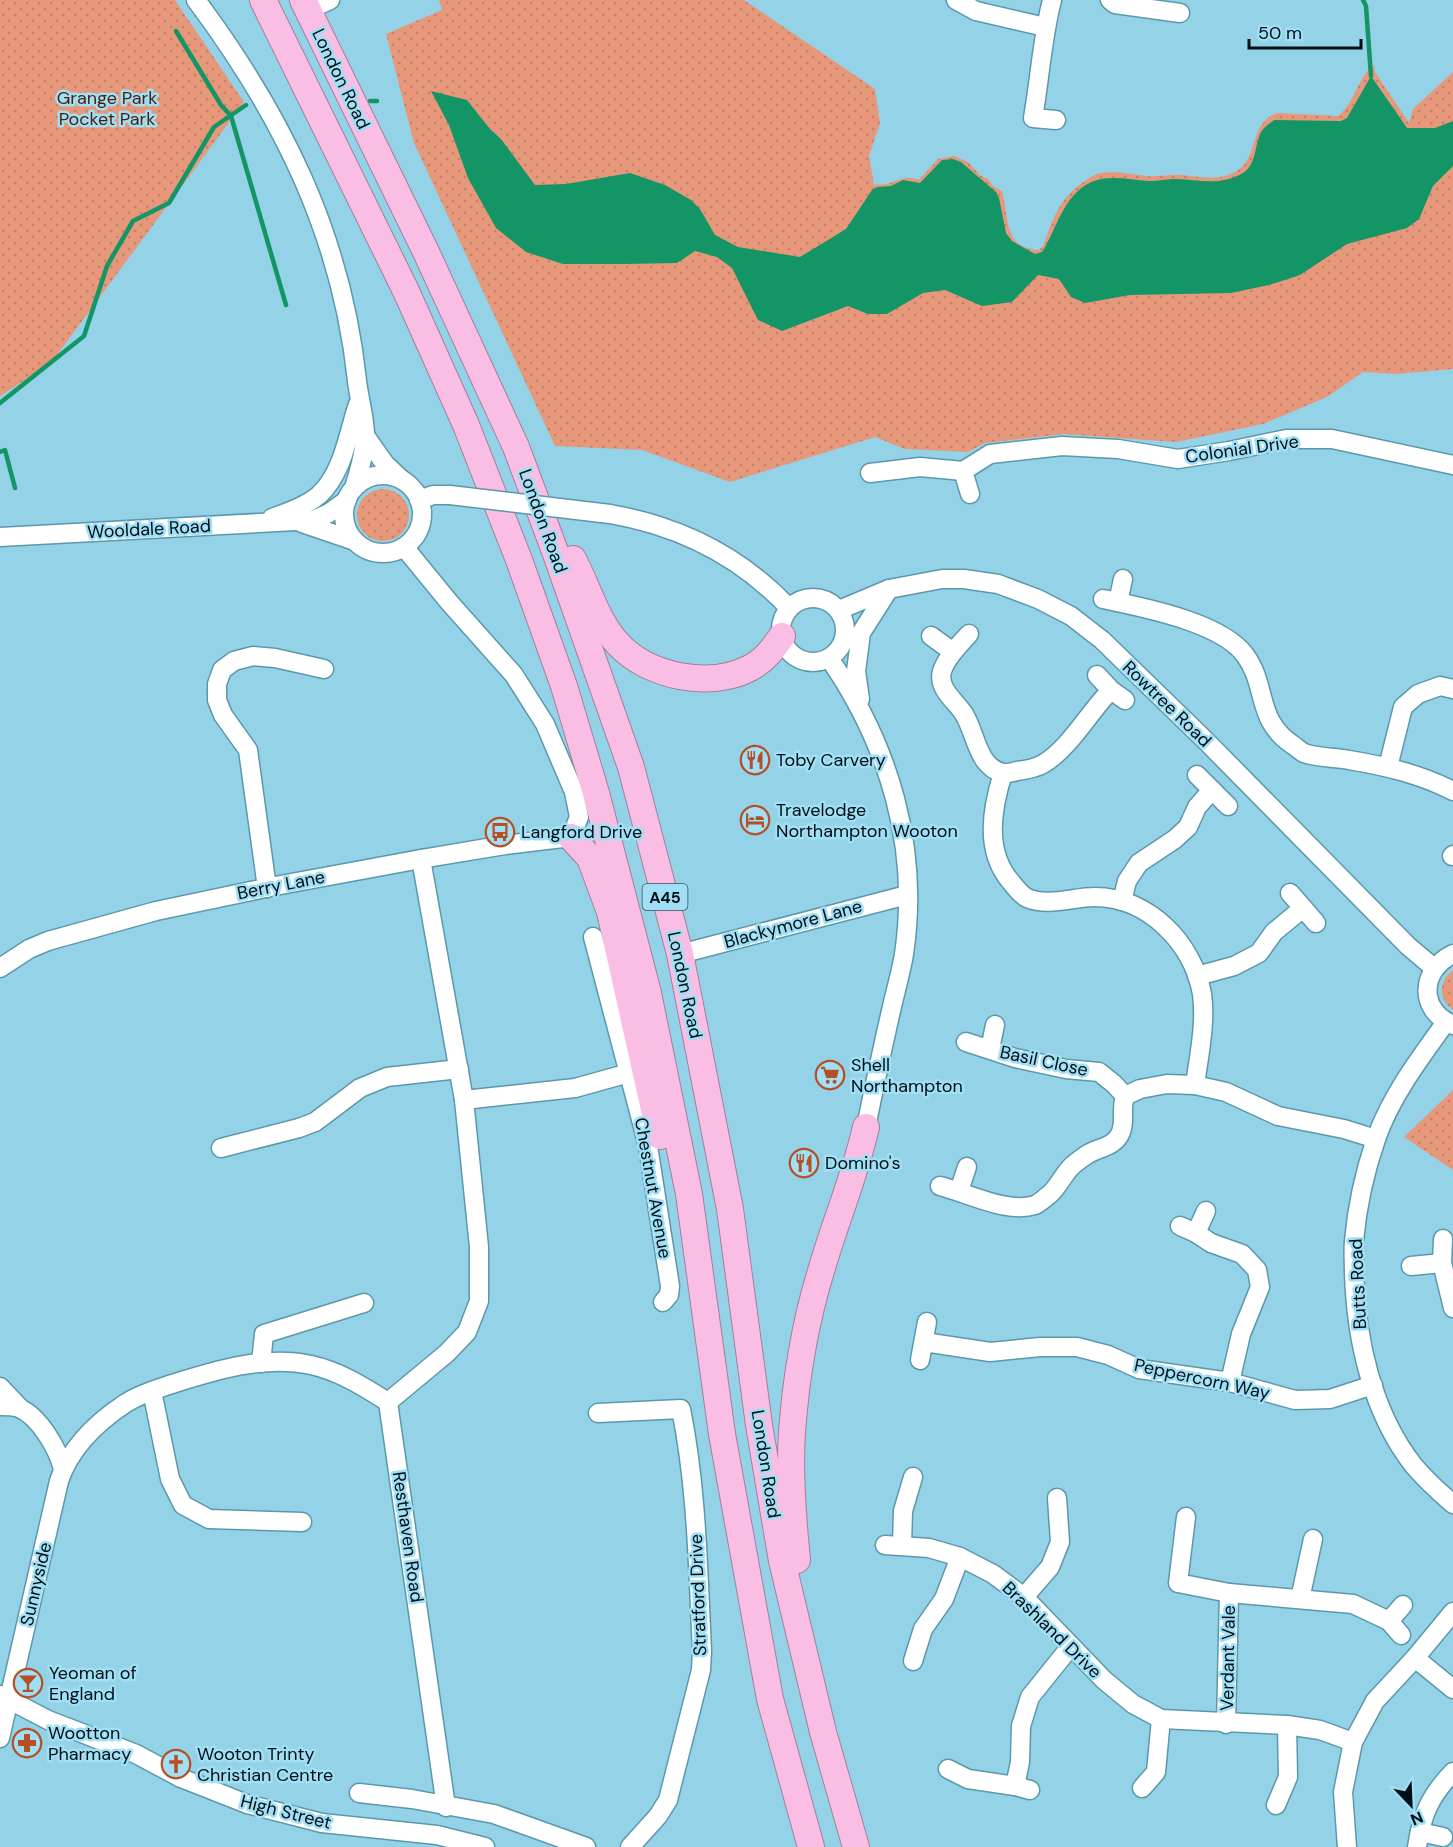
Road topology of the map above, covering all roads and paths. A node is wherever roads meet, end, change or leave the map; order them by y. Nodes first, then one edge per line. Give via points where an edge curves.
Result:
1 (196, 0) edge
2 (256, 0) edge
3 (263, 0) edge
4 (956, 0) edge
5 (1052, 0) edge
6 (1110, 0) edge
7 (313, 4) edge
8 (1179, 14) dead end
9 (1045, 27) junction
10 (277, 30) junction
11 (1056, 120) dead end
12 (359, 399) junction
13 (366, 437) junction
14 (516, 447) junction
15 (1453, 465) edge
16 (963, 471) junction
17 (870, 473) dead end
18 (405, 482) junction
19 (351, 494) junction
20 (970, 494) dead end
21 (419, 500) junction
22 (297, 522) junction
23 (259, 523) junction
24 (0, 537) edge
25 (355, 542) junction
26 (404, 547) junction
27 (1123, 579) dead end
28 (889, 589) junction
29 (789, 608) junction
30 (839, 610) junction
31 (969, 634) dead end
32 (782, 636) junction
33 (931, 636) dead end
34 (953, 652) junction
35 (829, 658) junction
36 (324, 669) dead end
37 (1097, 675) dead end
38 (1453, 689) edge
39 (861, 707) junction
40 (1388, 767) junction
41 (1003, 773) junction
42 (1197, 775) dead end
43 (1212, 790) junction
44 (1453, 791) edge
45 (1228, 806) dead end
46 (571, 837) junction
47 (421, 859) junction
48 (267, 888) junction
49 (1290, 892) dead end
50 (907, 895) junction
51 (1122, 901) junction
52 (1303, 908) junction
53 (1316, 923) dead end
54 (593, 937) dead end
55 (680, 954) junction
56 (1453, 954) edge
57 (0, 968) edge
58 (1434, 968) junction
59 (1197, 976) junction
60 (1449, 1023) edge
61 (995, 1025) dead end
62 (966, 1042) dead end
63 (990, 1049) junction
64 (459, 1069) junction
65 (629, 1073) junction
66 (1195, 1085) junction
67 (1125, 1096) junction
68 (464, 1100) junction
69 (866, 1127) joint
70 (1376, 1139) junction
71 (221, 1148) dead end
72 (967, 1167) dead end
73 (940, 1186) dead end
74 (959, 1191) junction
75 (1206, 1211) dead end
76 (1443, 1239) dead end
77 (1442, 1263) junction
78 (1411, 1266) dead end
79 (663, 1302) dead end
80 (364, 1303) dead end
81 (1453, 1308) edge
82 (927, 1322) dead end
83 (706, 1323) junction
84 (924, 1341) junction
85 (920, 1360) dead end
86 (261, 1364) junction
87 (1230, 1382) junction
88 (1373, 1385) junction
89 (0, 1387) edge
90 (152, 1391) junction
91 (388, 1402) junction
92 (0, 1406) edge
93 (19, 1407) junction
94 (598, 1413) dead end
95 (63, 1468) junction
96 (913, 1477) dead end
97 (1058, 1498) dead end
98 (1453, 1504) edge
99 (1186, 1517) dead end
100 (302, 1522) dead end
101 (1313, 1539) dead end
102 (960, 1557) junction
103 (1230, 1593) junction
104 (1024, 1597) junction
105 (1300, 1599) junction
106 (1403, 1605) dead end
107 (1453, 1612) edge
108 (1071, 1646) junction
109 (1415, 1658) junction
110 (913, 1661) dead end
111 (809, 1673) junction
112 (1453, 1689) edge
113 (5, 1697) edge
114 (1161, 1719) junction
115 (1226, 1724) junction
116 (1287, 1725) junction
117 (0, 1738) edge
118 (1353, 1742) junction
119 (948, 1769) dead end
120 (1453, 1772) edge
121 (1142, 1788) dead end
122 (359, 1793) dead end
123 (1276, 1805) dead end
124 (446, 1807) junction
125 (534, 1829) junction
126 (1443, 1837) dead end
127 (1418, 1839) edge
128 (485, 1847) edge
129 (530, 1847) edge
130 (586, 1847) edge
131 (630, 1847) edge
132 (811, 1847) edge
133 (856, 1847) edge
134 (1347, 1847) edge

1 - 12 street via 283,135 312,197 339,275 353,340
2 - 10 highway, A45
3 - 10 highway, London Road / A45
4 - 9 street via 976,11
5 - 9 street
6 - 8 street
7 - 14 highway, London Road / A45
9 - 11 street via 1033,118
10 - 83 highway, London Road / A45 via 406,291 466,425 564,686 648,993 689,1194
12 - 13 street
12 - 23 street via 337,469 319,495
13 - 18 street via 385,464
13 - 19 street via 362,464
14 - 32 highway via 602,622 618,644 636,659 682,677 731,676 767,656
14 - 55 highway, London Road / A45 via 631,767
15 - 16 street, Colonial Drive via 1332,439 1286,440 1178,459 1118,449 1062,446 990,454
16 - 17 street via 920,467
16 - 20 street
18 - 19 street via 376,476 361,483
18 - 21 street
19 - 22 street, Wooldale Road via 329,513
19 - 25 street via 345,523
21 - 26 street via 420,528
21 - 29 street, bridge via 450,495 640,519 723,553
22 - 23 street, Wooldale Road
22 - 25 street, Wooldale Road
23 - 24 street, Wooldale Road
25 - 26 street via 375,552
26 - 46 street via 514,675 545,724 574,792 579,817
27 - 40 street via 1111,600 1161,611 1202,626 1227,639 1244,654 1257,677 1272,726 1282,738 1304,753
28 - 30 street, Rowtree Road
28 - 39 street via 861,633 856,671
28 - 58 street, Rowtree Road via 942,579 972,580 998,584 1071,616 1102,640
29 - 30 street via 798,601 817,598
29 - 32 street via 783,619
30 - 35 street via 845,634 842,645
31 - 34 street
32 - 35 street via 796,657 807,661
33 - 34 street
34 - 41 street via 942,672 942,684 964,714 978,752
35 - 39 street
36 - 48 street via 253,656 234,661 222,670 217,684 224,715 248,750
37 - 41 street via 1118,695 1042,765
38 - 40 street via 1440,686 1418,693 1404,707
39 - 50 street via 883,756 897,803 905,847
40 - 44 street
41 - 51 street via 994,800 992,826 996,854 1016,888 1026,897 1044,902 1096,897
42 - 43 street
43 - 45 street
43 - 51 street via 1197,807 1188,827 1139,863 1127,881
46 - 47 street, Berry Lane
46 - 83 highway via 590,858 610,912 682,1234
47 - 48 street, Berry Lane
47 - 64 street
48 - 57 street, Berry Lane via 156,911 48,941
49 - 52 street
50 - 55 street, Blackymore Lane
50 - 69 street via 904,954
51 - 59 street via 1160,921 1178,940
52 - 53 street
52 - 59 street via 1274,932 1258,953 1234,966
54 - 65 street, Chestnut Avenue
55 - 111 highway, London Road / A45 via 729,1209 782,1561
56 - 58 street
58 - 60 street via 1428,980 1428,996 1439,1017
59 - 66 street via 1203,1029
60 - 70 street, Butts Road via 1409,1075
61 - 63 street, Basil Close
62 - 63 street, Basil Close
63 - 67 street, Basil Close via 1066,1069 1099,1072
64 - 68 street
64 - 71 street via 387,1077 360,1088 307,1125
65 - 68 street via 575,1088
65 - 79 street, Chestnut Avenue via 652,1167 670,1286
66 - 67 street via 1167,1084
66 - 70 street via 1226,1092 1278,1116
67 - 74 street via 1120,1135 1109,1147 1089,1154 1071,1167 1052,1192 1035,1204 991,1203
68 - 91 street via 479,1247 479,1301 467,1332
69 - 111 highway via 804,1338 791,1435 794,1525
70 - 88 street, Butts Road via 1364,1179 1353,1243 1355,1301
72 - 74 street
73 - 74 street
75 - 87 street via 1188,1229 1211,1243 1242,1254 1257,1270 1260,1287 1241,1334
76 - 77 street
77 - 78 street
77 - 81 street
80 - 86 street via 264,1334
82 - 84 street
83 - 132 highway, London Road / A45 via 770,1699
84 - 85 street
84 - 87 street, Peppercorn Way via 990,1352 1077,1347 1108,1355 1139,1370
86 - 90 street via 202,1374
86 - 91 street via 284,1361 312,1365 352,1379
87 - 88 street, Peppercorn Way via 1295,1400 1330,1399
88 - 98 street, Butts Road via 1389,1426 1412,1464
89 - 93 street
90 - 95 street via 128,1402 95,1426
90 - 100 street via 170,1479 183,1505 209,1519
91 - 124 street, Resthaven Road
92 - 93 street
93 - 95 street via 49,1437
94 - 131 street, Stratford Drive via 681,1409 694,1506 701,1670 668,1800
95 - 113 street, Sunnyside
96 - 102 street, Brashland Drive via 893,1545 929,1548
97 - 104 street via 1060,1542 1050,1567
99 - 103 street, Verdant Vale via 1178,1583
101 - 105 street
102 - 104 street, Brashland Drive via 993,1574
102 - 110 street via 944,1599 923,1629
103 - 105 street, Verdant Vale
103 - 115 street, Verdant Vale
104 - 108 street, Brashland Drive
105 - 106 street, Verdant Vale via 1353,1604 1395,1628
107 - 109 street
108 - 114 street, Brashland Drive via 1132,1704
108 - 119 street via 1030,1697 1021,1726 1022,1788 968,1779
109 - 112 street
109 - 118 street via 1375,1701
111 - 133 highway, London Road / A45
113 - 117 street, Sunnyside
113 - 128 street, High Street via 48,1720 247,1804 322,1823 437,1835
114 - 115 street, Brashland Drive
114 - 121 street via 1156,1772
115 - 116 street, Brashland Drive
116 - 118 street, Brashland Drive via 1320,1730
116 - 123 street via 1288,1777
118 - 134 street via 1343,1792
120 - 127 street via 1426,1808
122 - 124 street
124 - 125 street via 494,1814
125 - 129 street
125 - 130 street
126 - 127 street

